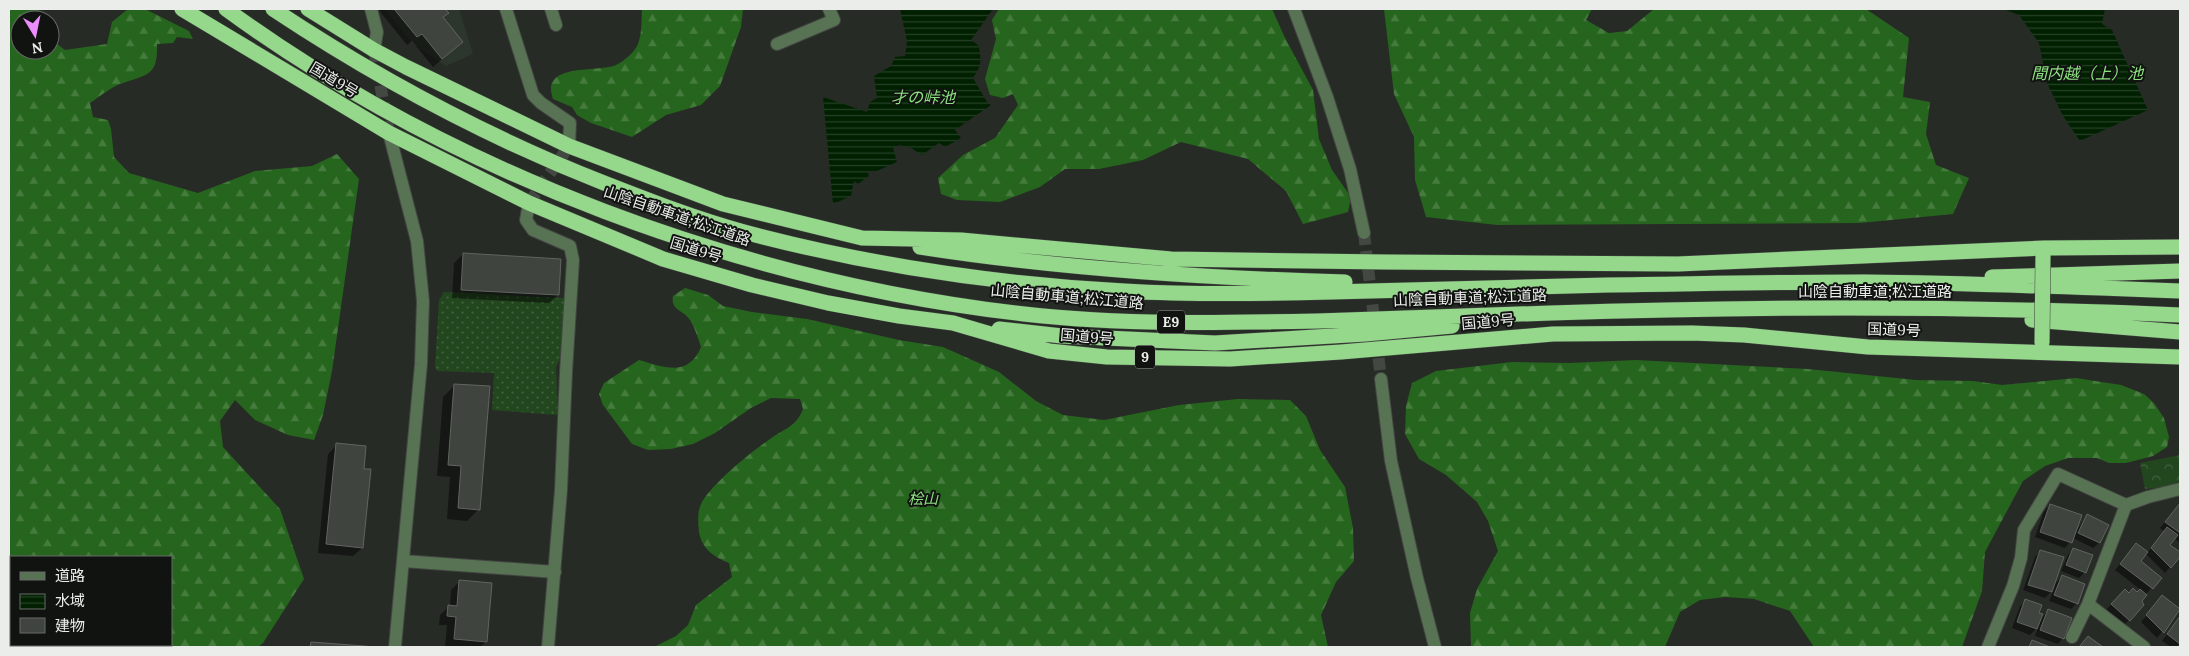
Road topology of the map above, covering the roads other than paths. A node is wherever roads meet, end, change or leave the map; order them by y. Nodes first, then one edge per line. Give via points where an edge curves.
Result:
1 (182, 9) edge
2 (226, 9) edge
3 (273, 9) edge
4 (308, 9) edge
5 (372, 9) edge
6 (506, 9) edge
7 (551, 9) edge
8 (829, 9) edge
9 (1294, 9) edge
10 (556, 25) dead end
11 (777, 44) dead end
12 (374, 50) junction
13 (389, 134) junction
14 (569, 146) junction
15 (529, 203) junction
16 (1364, 233) tunnel mouth
17 (862, 238) junction
18 (2180, 247) edge
19 (2044, 252) junction
20 (2180, 271) edge
21 (1866, 282) junction
22 (1606, 285) junction
23 (2180, 291) edge
24 (1864, 308) junction
25 (1608, 311) junction
26 (2180, 315) edge
27 (953, 323) junction
28 (2180, 332) edge
29 (2042, 347) junction
30 (2180, 356) edge
31 (1381, 380) tunnel mouth
32 (2180, 489) edge
33 (2126, 505) junction
34 (403, 561) junction
35 (555, 572) junction
36 (2088, 604) junction
37 (2072, 637) dead end
38 (395, 647) edge
39 (548, 647) edge
40 (1435, 647) edge
41 (1988, 647) edge
42 (2144, 647) edge

1 - 13 highway, 国道9号 / 9
2 - 25 highway, 山陰自動車道;松江道路 / E9 via 320,71 477,156 643,225 738,257 836,282 1026,314 1128,322 1235,323
3 - 22 highway, 山陰自動車道;松江道路 / E9 via 406,92 567,169 650,202 741,231 838,254 932,272 1127,292 1234,294
4 - 12 highway
5 - 12 street via 376,32
6 - 14 street via 533,95 570,124
7 - 10 street
8 - 11 street via 834,20
9 - 16 street via 1350,169
12 - 14 highway
13 - 15 highway, 国道9号 / 9
13 - 34 street via 417,241 423,301 421,364
14 - 17 highway via 723,204
15 - 27 highway, 国道9号 / 9 via 663,259 752,285 828,303
15 - 35 street via 526,220 533,230 570,246 573,260
17 - 19 highway via 961,240 1171,259 1395,262 1678,264
17 - 22 highway via 1044,263 1245,279
18 - 19 highway
19 - 29 highway, bridge
20 - 21 highway
21 - 22 highway, 山陰自動車道;松江道路 / E9
21 - 23 highway, 山陰自動車道;松江道路 / E9
24 - 25 highway, 山陰自動車道;松江道路 / E9
24 - 26 highway, 山陰自動車道;松江道路 / E9
24 - 28 highway
25 - 27 highway via 1365,334 1215,343 1062,336
27 - 29 highway, 国道9号 / 9 via 1049,351 1107,357 1230,359 1563,334 1736,334 1868,347
29 - 30 highway, 国道9号 / 9
31 - 40 street via 1391,461
32 - 33 street
33 - 36 street
33 - 41 street via 2058,474 2024,530 2013,586
34 - 35 street
34 - 38 street
35 - 39 street
36 - 37 street
36 - 42 street

